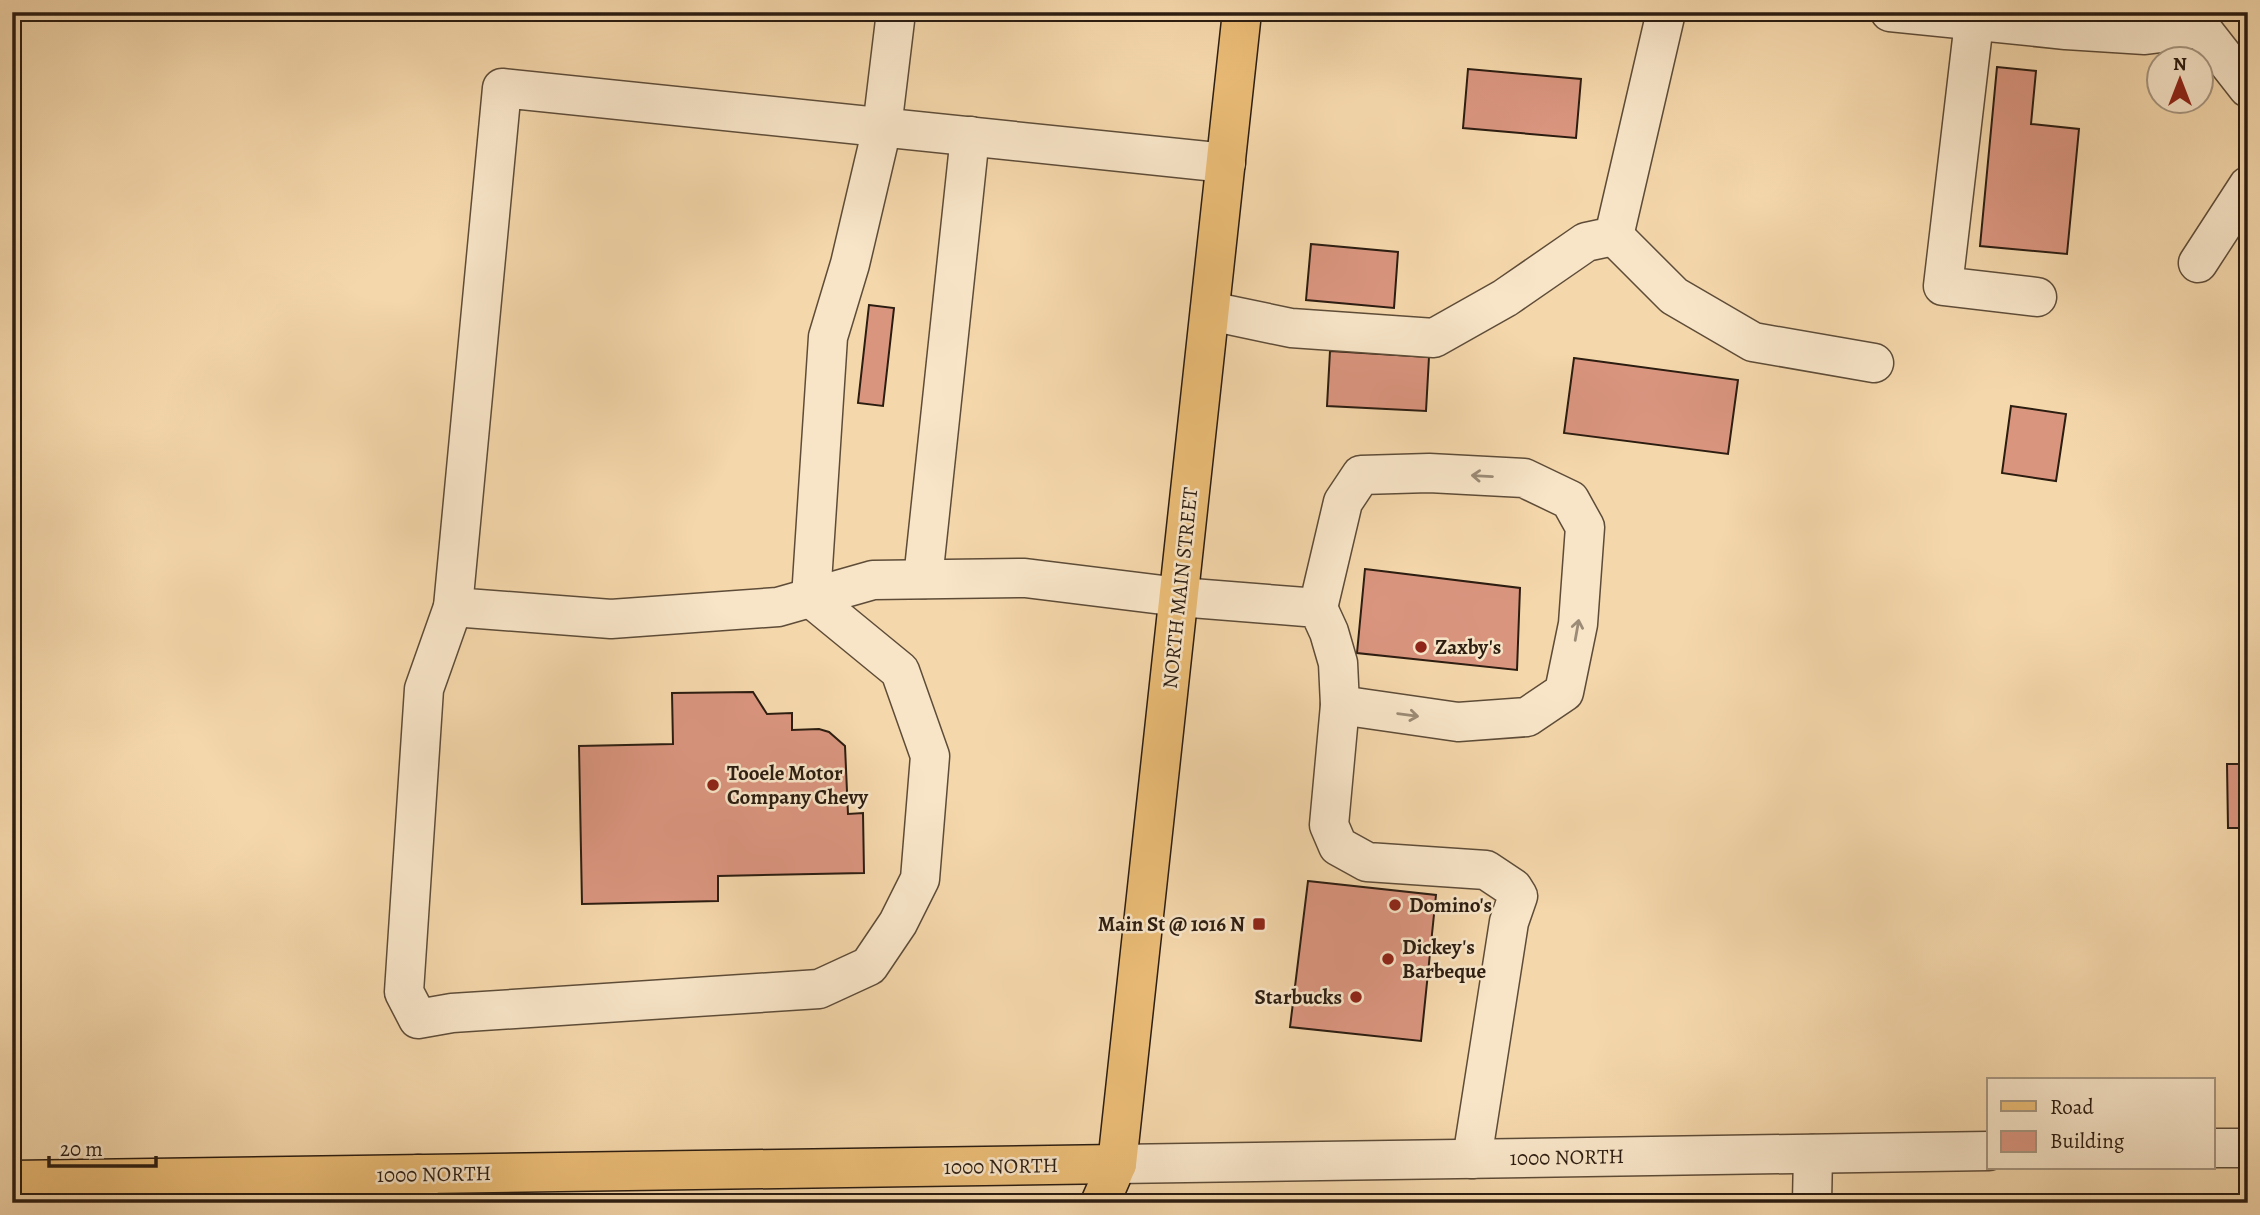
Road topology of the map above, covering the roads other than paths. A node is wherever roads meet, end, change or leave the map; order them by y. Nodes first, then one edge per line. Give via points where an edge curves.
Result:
1 (896, 12) edge
2 (1242, 12) edge
3 (1666, 12) edge
4 (1890, 12) edge
5 (2067, 21) edge
6 (1974, 22) junction
7 (2248, 88) edge
8 (882, 128) junction
9 (970, 136) junction
10 (1226, 163) junction
11 (2248, 186) edge
12 (1614, 236) junction
13 (2198, 263) dead end
14 (2037, 297) dead end
15 (1210, 311) junction
16 (1874, 363) dead end
17 (923, 579) junction
18 (1180, 597) junction
19 (811, 598) junction
20 (453, 607) junction
21 (1318, 608) junction
22 (1340, 705) junction
23 (2214, 1148) edge
24 (2248, 1148) edge
25 (1987, 1151) edge
26 (1813, 1154) junction
27 (1472, 1159) junction
28 (1117, 1164) junction
29 (12, 1180) edge
30 (419, 1189) edge
31 (1100, 1203) edge
32 (1130, 1203) edge
33 (1812, 1203) edge

1 - 8 street
2 - 10 main road, NORTH MAIN STREET
3 - 12 street
4 - 6 street
5 - 6 street
5 - 7 street via 2145,35 2201,28
6 - 14 street via 1943,286
8 - 9 street
8 - 19 street via 828,337
8 - 20 street via 502,88
9 - 10 street
9 - 17 street
10 - 15 main road, NORTH MAIN STREET
11 - 13 street
12 - 15 street via 1586,242 1505,298 1434,338 1291,328
12 - 16 street via 1674,296 1753,342
15 - 18 main road, NORTH MAIN STREET
17 - 18 street via 1025,578
17 - 19 street via 873,580
18 - 21 street
18 - 28 main road, NORTH MAIN STREET
19 - 20 street via 778,607 611,619
19 - 20 street via 900,671 930,756 920,879 869,966 818,989 418,1019 404,992 424,689
21 - 22 street via 1338,663
22 -> 21 street via 1458,722 1527,717 1564,692 1578,624 1585,527 1570,500 1524,478 1361,475 1343,502
22 - 27 street via 1329,825 1338,846 1367,862 1486,870 1513,888 1518,897 1509,922
23 - 24 street
25 - 26 street, 1000 NORTH
26 - 27 street, 1000 NORTH
26 - 33 street
27 - 28 street, 1000 NORTH
28 - 30 main road, 1000 NORTH
28 - 31 main road
28 - 32 main road
29 - 30 main road, 1000 NORTH

